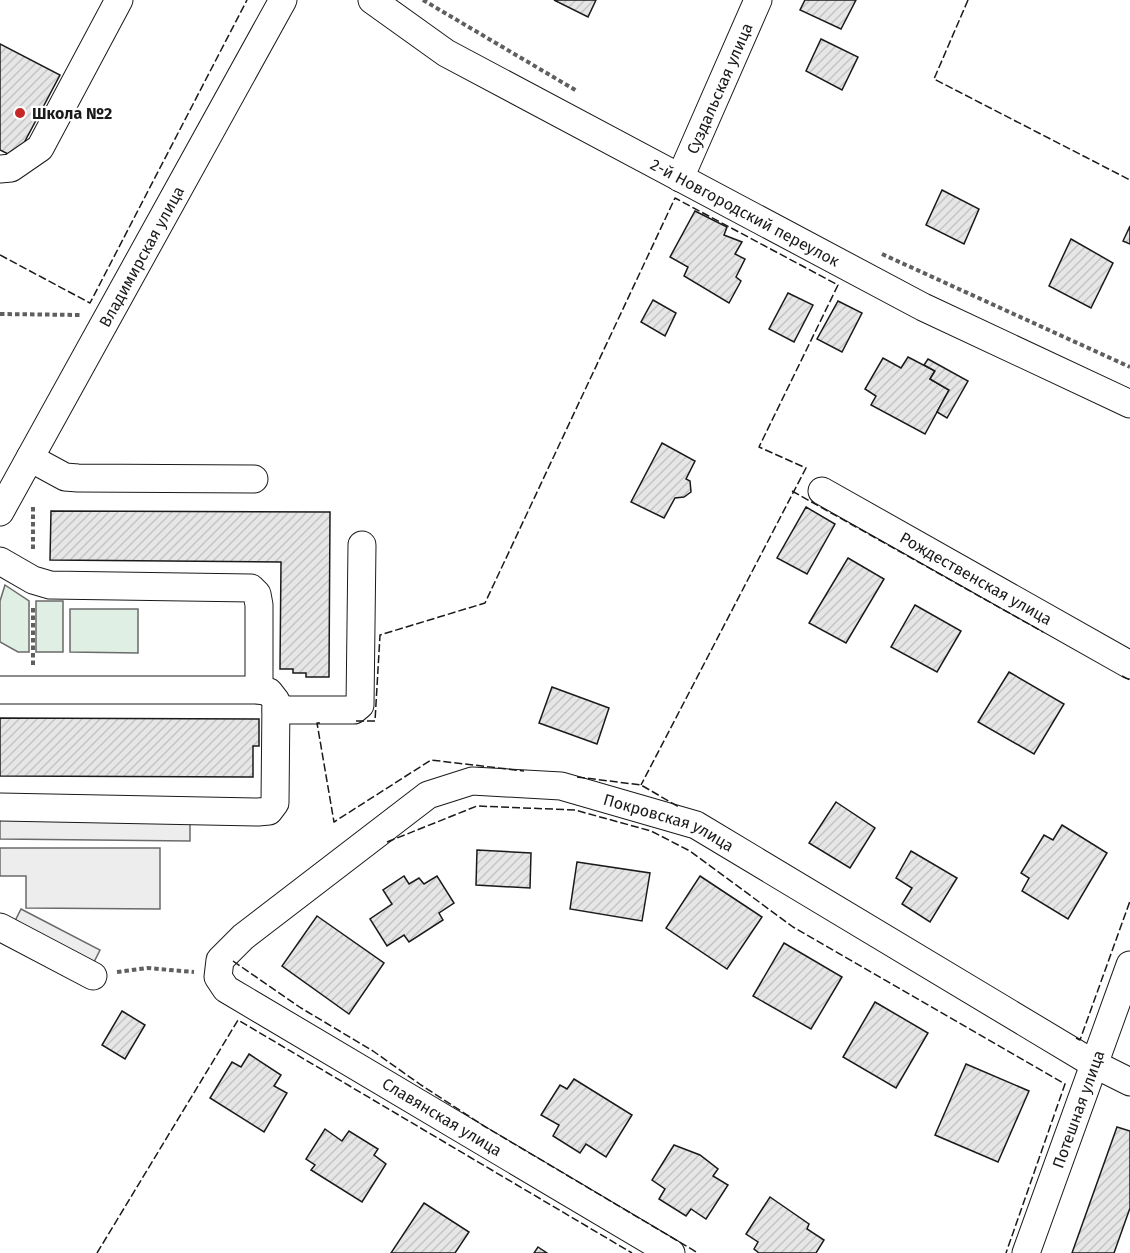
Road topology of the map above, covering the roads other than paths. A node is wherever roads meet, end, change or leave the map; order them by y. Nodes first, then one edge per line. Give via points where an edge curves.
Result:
1 (119, 0) edge
2 (283, 0) edge
3 (372, 0) edge
4 (758, 0) edge
5 (0, 169) edge
6 (680, 178) junction
7 (1130, 404) edge
8 (30, 458) junction
9 (254, 479) dead end
10 (822, 491) dead end
11 (0, 512) edge
12 (362, 545) dead end
13 (0, 561) edge
14 (1130, 665) edge
15 (0, 690) edge
16 (268, 700) junction
17 (0, 807) edge
18 (0, 927) edge
19 (1130, 965) edge
20 (93, 976) road end
21 (218, 977) joint
22 (1094, 1064) junction
23 (1130, 1082) edge
24 (671, 1253) edge
25 (1026, 1253) edge

1 - 5 street via 40,148 11,168
2 - 8 street, Владимирская улица
3 - 6 street, 2-й Новгородский переулок via 446,53
4 - 6 street, Суздальская улица
6 - 7 street, 2-й Новгородский переулок via 923,307
8 - 9 street via 64,477
8 - 11 street, Владимирская улица
10 - 14 street, Рождественская улица
12 - 16 street via 360,705 347,710
13 - 16 street via 50,585 251,588 259,605
15 - 16 street
16 - 17 street via 275,804 268,811
18 - 20 street
19 - 22 street, Потешная улица
21 - 22 street, Покровская улица via 220,960 243,937 428,795 472,781 561,786 696,825
21 - 24 street, Славянская улица via 226,988
22 - 23 street, Покровская улица
22 - 25 street, Потешная улица

